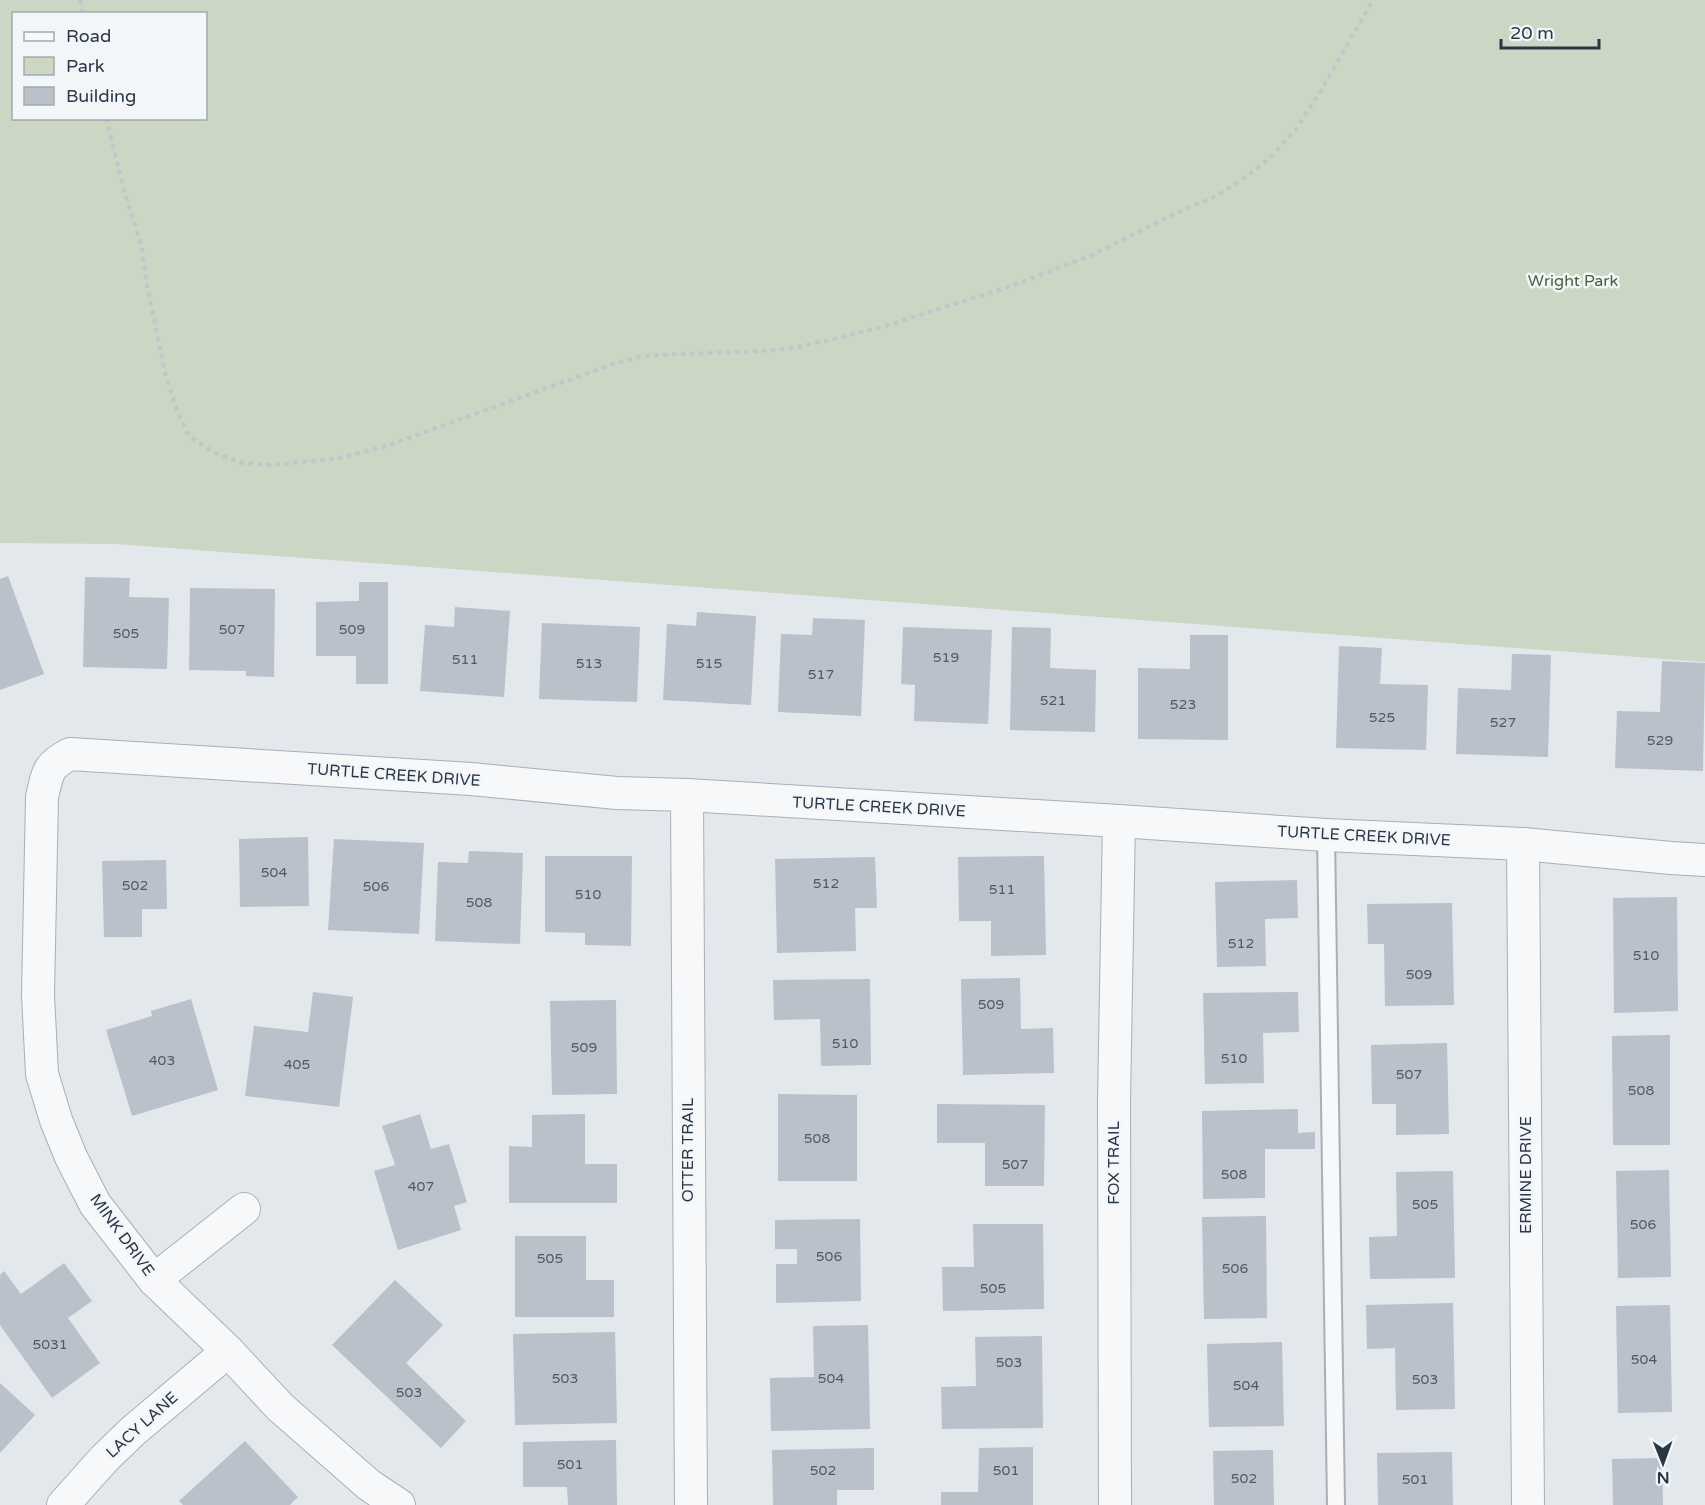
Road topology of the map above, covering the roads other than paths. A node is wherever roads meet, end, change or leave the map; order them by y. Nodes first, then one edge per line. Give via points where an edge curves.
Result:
1 (55, 762) joint
2 (687, 795) junction
3 (1119, 821) junction
4 (1326, 835) junction
5 (1523, 844) junction
6 (1705, 860) edge
7 (244, 1209) dead end
8 (154, 1280) junction
9 (228, 1351) junction
10 (63, 1505) edge
11 (399, 1505) edge
12 (691, 1505) edge
13 (1115, 1505) edge
14 (1336, 1505) edge
15 (1528, 1505) edge

1 - 2 street, TURTLE CREEK DRIVE via 70,754
1 - 8 street, MINK DRIVE via 42,797 38,995 42,1074 71,1157 96,1204
2 - 3 street, TURTLE CREEK DRIVE
2 - 12 street, OTTER TRAIL
3 - 4 street, TURTLE CREEK DRIVE
3 - 13 street, FOX TRAIL via 1114,1101
4 - 5 street, TURTLE CREEK DRIVE
4 - 14 lane
5 - 6 street, TURTLE CREEK DRIVE
5 - 15 street, ERMINE DRIVE
7 - 8 street
8 - 9 street, MINK DRIVE
9 - 10 street, LACY LANE via 132,1431
9 - 11 street, MINK DRIVE via 280,1407 369,1485

